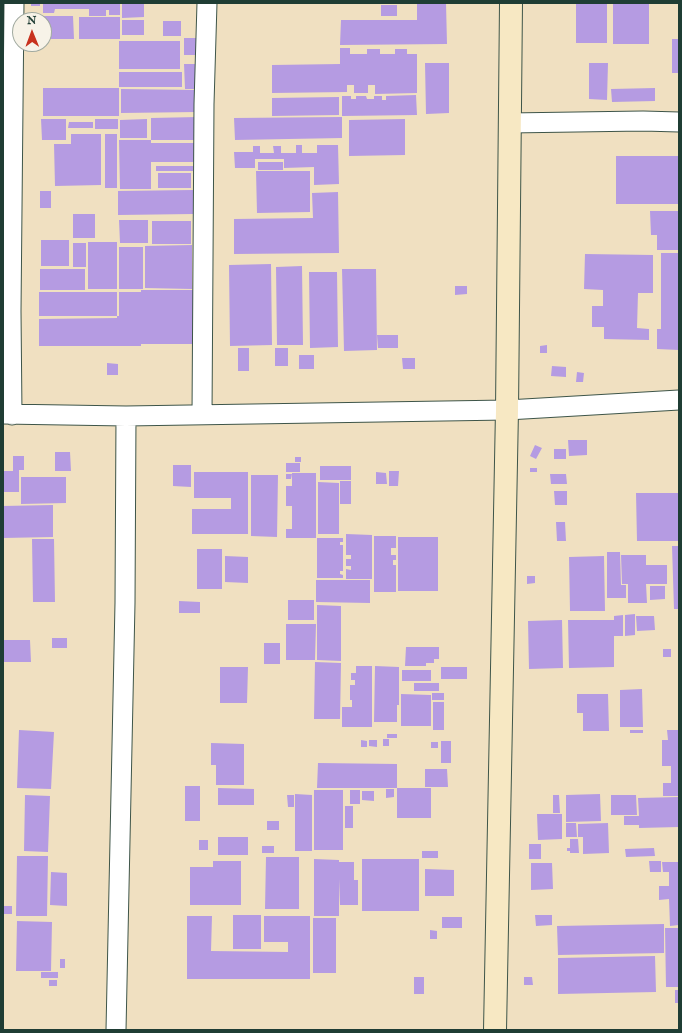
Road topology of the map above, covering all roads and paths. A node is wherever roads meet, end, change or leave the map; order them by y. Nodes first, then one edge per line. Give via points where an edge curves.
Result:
1 (14, 3) edge
2 (207, 3) edge
3 (511, 3) edge
4 (679, 122) edge
5 (509, 123) junction
6 (679, 400) edge
7 (507, 410) junction
8 (7, 414) edge
9 (126, 416) junction
10 (202, 416) junction
11 (116, 1030) edge
12 (495, 1030) edge

1 - 8 street via 11,311
2 - 10 street
3 - 5 street
4 - 5 street
5 - 7 street
6 - 7 street
7 - 10 street
7 - 12 street
8 - 9 street
9 - 10 street
9 - 11 street via 125,611

